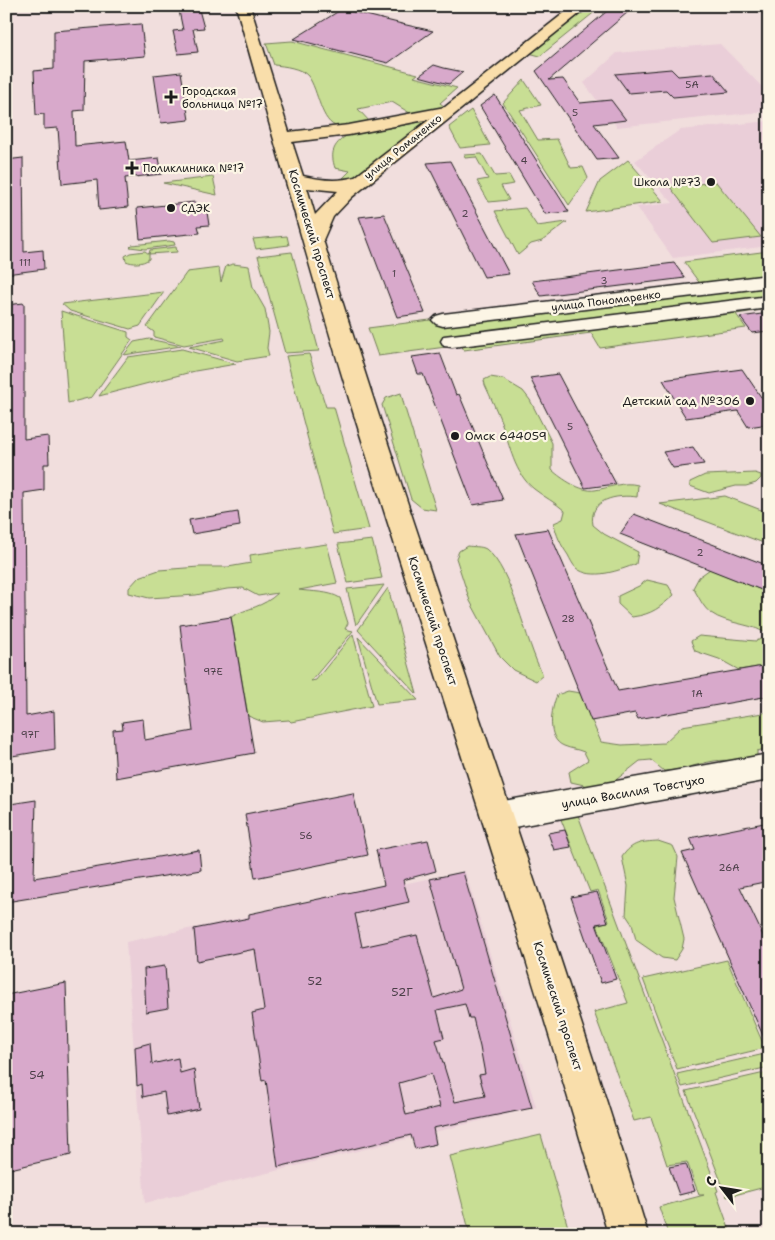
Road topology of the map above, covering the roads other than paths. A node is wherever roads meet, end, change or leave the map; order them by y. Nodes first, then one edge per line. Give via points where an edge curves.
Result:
1 (244, 6) edge
2 (582, 6) edge
3 (765, 6) edge
4 (769, 10) edge
5 (446, 113) junction
6 (283, 138) junction
7 (295, 180) junction
8 (361, 181) junction
9 (313, 240) junction
10 (769, 281) edge
11 (769, 302) edge
12 (443, 320) dead end
13 (452, 341) dead end
14 (769, 767) edge
15 (498, 816) junction
16 (628, 1234) edge

1 - 6 main road, Космический проспект
2 - 5 main road, улица Романенко
3 - 4 street
5 - 6 main road, улица Романенко
5 - 8 main road, улица Романенко
6 - 7 main road, Космический проспект
7 - 8 main road, улица Романенко via 323,186
7 - 9 main road, Космический проспект
8 - 9 main road via 323,215
9 - 15 main road, Космический проспект via 370,427
10 - 12 street, улица Пономаренко
11 - 13 street, улица Пономаренко
14 - 15 street, улица Василия Товстухо
15 - 16 main road, Космический проспект

